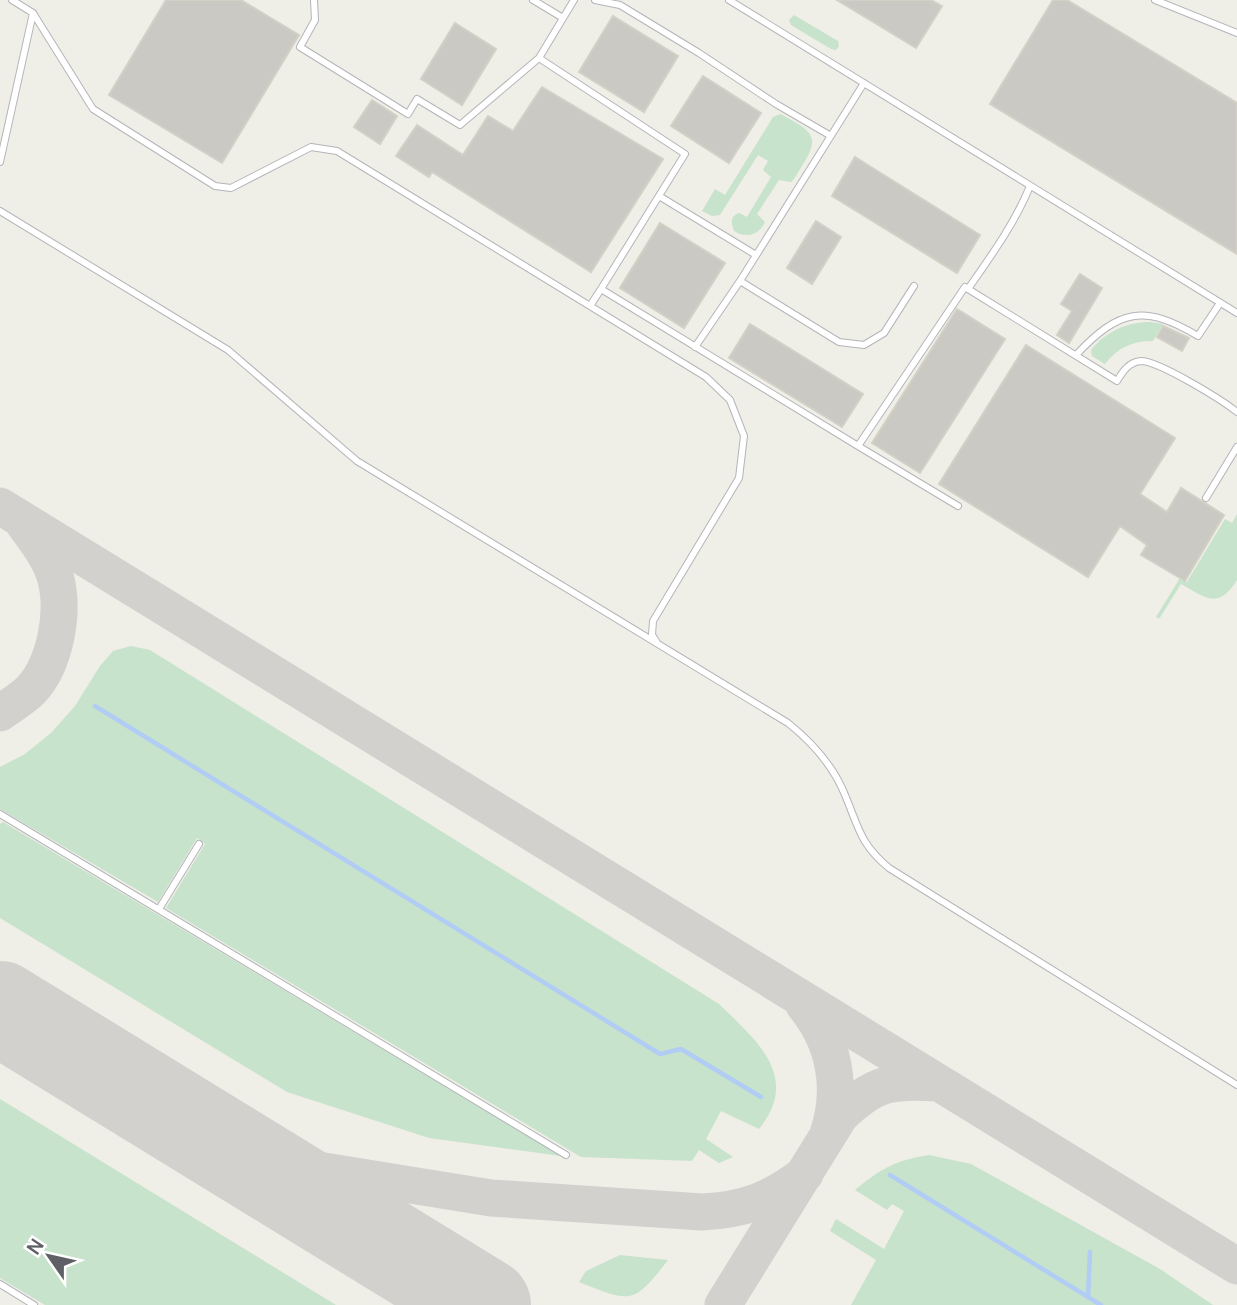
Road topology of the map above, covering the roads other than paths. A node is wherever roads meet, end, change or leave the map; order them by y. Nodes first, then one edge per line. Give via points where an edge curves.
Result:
1 (12, 0) edge
2 (314, 0) edge
3 (533, 0) edge
4 (574, 0) edge
5 (595, 0) edge
6 (729, 0) edge
7 (1155, 0) edge
8 (33, 13) junction
9 (563, 18) junction
10 (1237, 33) edge
11 (539, 58) junction
12 (864, 83) junction
13 (831, 136) junction
14 (0, 162) edge
15 (1030, 186) junction
16 (659, 196) junction
17 (0, 211) edge
18 (756, 255) junction
19 (740, 281) junction
20 (914, 286) dead end
21 (601, 289) junction
22 (968, 289) junction
23 (1220, 303) junction
24 (590, 306) junction
25 (1237, 313) edge
26 (695, 347) junction
27 (1076, 355) junction
28 (1237, 412) edge
29 (858, 446) junction
30 (1237, 447) edge
31 (1206, 498) dead end
32 (958, 506) dead end
33 (657, 643) junction
34 (0, 814) edge
35 (199, 844) dead end
36 (159, 909) junction
37 (1237, 1085) edge
38 (566, 1155) dead end
39 (0, 1284) edge
40 (34, 1305) edge

1 - 8 lane
2 - 11 lane via 314,20 300,47 408,114 417,99 460,125
3 - 9 lane
4 - 9 lane
5 - 13 lane via 620,5
6 - 12 lane
7 - 10 lane
8 - 14 lane
8 - 24 lane via 93,109 215,186 231,188 312,147 337,151
9 - 11 lane
11 - 16 lane via 685,154
12 - 13 lane
12 - 15 lane
13 - 18 lane
15 - 22 lane
15 - 23 lane
16 - 18 lane
16 - 21 lane
17 - 33 lane via 228,350 357,461
18 - 19 lane
19 - 20 lane via 839,342 864,345 884,333
19 - 26 lane
21 - 24 lane
21 - 26 lane
22 - 27 lane
22 - 29 lane via 965,287
23 - 25 lane
23 - 27 lane via 1198,336 1161,316 1137,314 1112,324
24 - 33 lane via 706,377 730,400 744,436 739,478 653,621
26 - 29 lane
27 - 28 lane via 1117,381 1129,365 1139,361 1158,364
29 - 32 lane
30 - 31 lane
33 - 37 lane via 806,737 834,773 863,841 889,868
34 - 36 lane
35 - 36 lane
36 - 38 lane
39 - 40 lane

